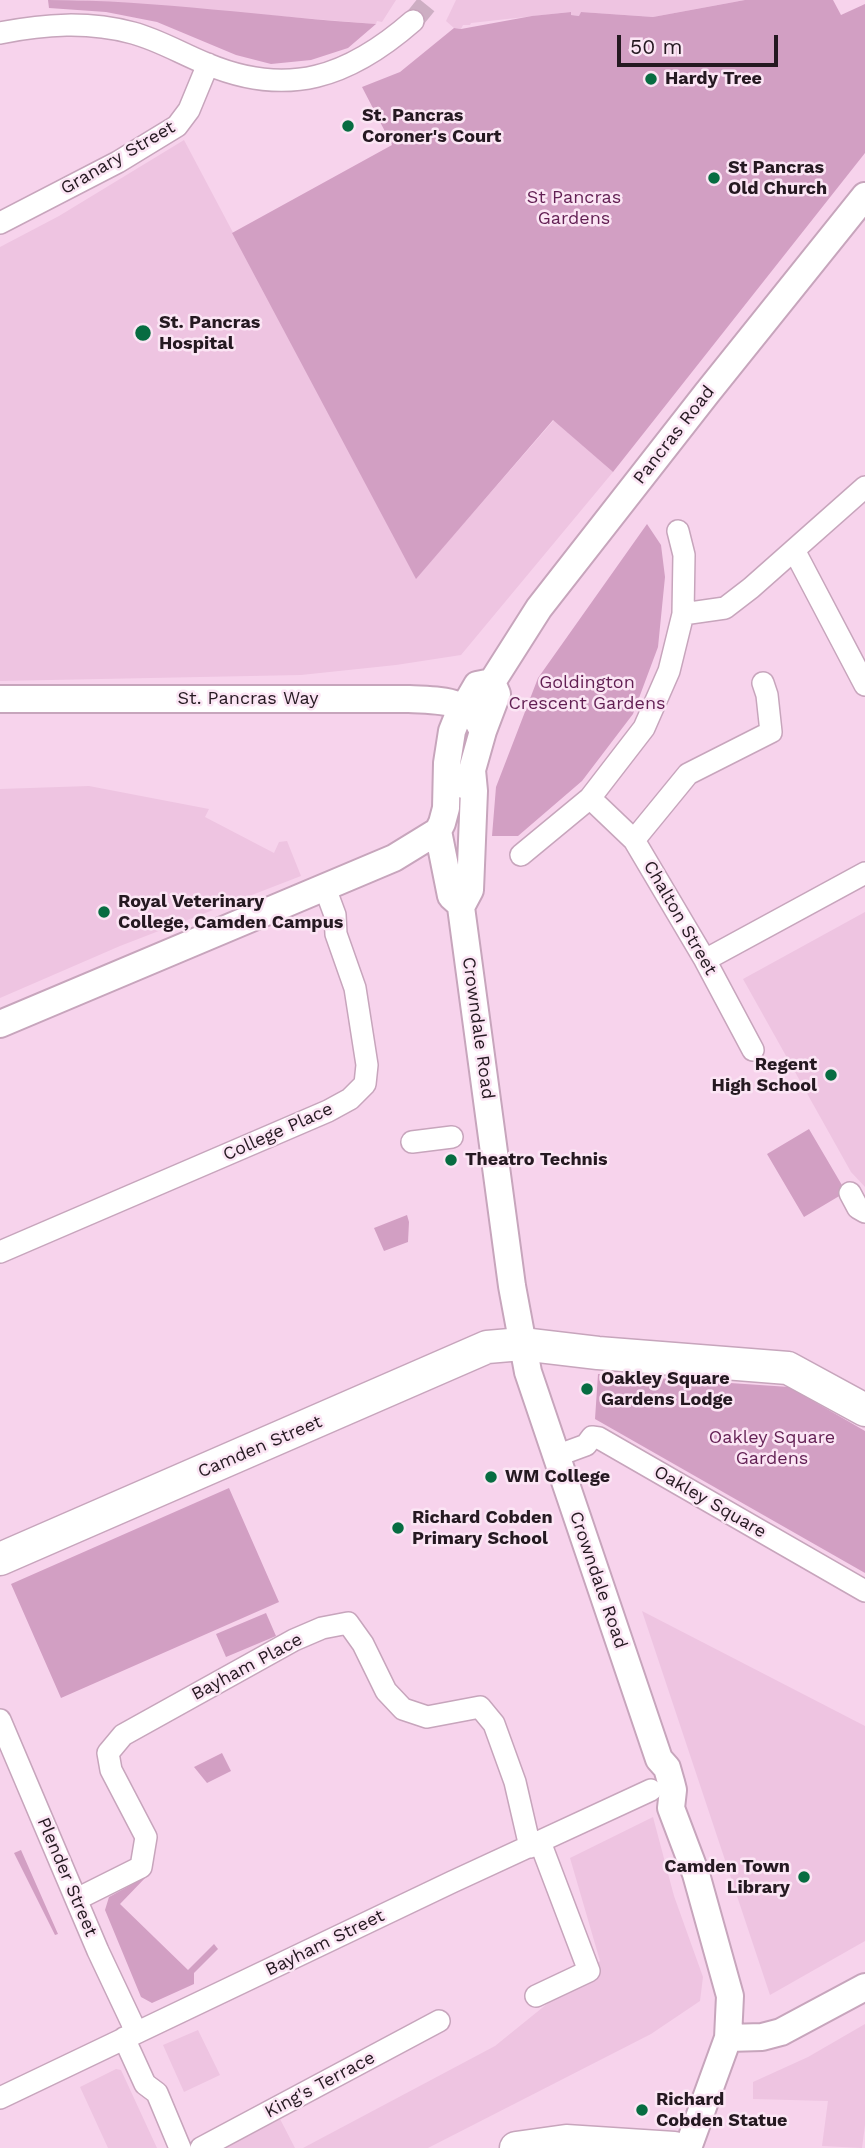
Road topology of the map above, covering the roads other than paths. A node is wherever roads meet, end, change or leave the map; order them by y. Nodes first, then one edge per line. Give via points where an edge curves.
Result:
1 (413, 21) tunnel mouth
2 (0, 33) edge
3 (208, 64) junction
4 (865, 196) edge
5 (0, 223) edge
6 (865, 487) edge
7 (678, 531) dead end
8 (794, 550) junction
9 (683, 614) junction
10 (863, 677) edge
11 (492, 682) junction
12 (762, 683) dead end
13 (0, 699) edge
14 (464, 706) junction
15 (483, 731) junction
16 (472, 770) junction
17 (590, 798) junction
18 (442, 819) junction
19 (634, 840) junction
20 (521, 855) dead end
21 (865, 873) edge
22 (325, 888) junction
23 (461, 905) junction
24 (705, 961) junction
25 (0, 1024) edge
26 (753, 1050) dead end
27 (452, 1137) dead end
28 (412, 1142) dead end
29 (850, 1194) dead end
30 (865, 1212) edge
31 (0, 1252) edge
32 (522, 1344) junction
33 (865, 1410) edge
34 (556, 1456) junction
35 (0, 1559) edge
36 (865, 1591) edge
37 (0, 1720) edge
38 (659, 1759) junction
39 (651, 1790) junction
40 (671, 1808) junction
41 (535, 1845) junction
42 (77, 1899) junction
43 (865, 1987) edge
44 (536, 1996) dead end
45 (439, 2021) dead end
46 (129, 2036) junction
47 (728, 2038) junction
48 (0, 2098) edge
49 (180, 2148) edge
50 (201, 2148) edge
51 (516, 2148) edge
52 (674, 2148) edge
53 (688, 2148) edge

1 - 3 street via 367,57 309,79 262,79
2 - 3 street via 60,24 103,27 155,40
3 - 5 street, Granary Street via 177,126
4 - 11 main road, Pancras Road via 539,608
6 - 8 street
7 - 9 street via 684,555
8 - 9 street via 725,608
8 - 10 street
9 - 17 street via 669,671 645,728
11 - 14 main road, Crowndale Road via 477,685
11 - 15 main road, Crowndale Road via 497,694
12 - 19 street via 771,732 688,774
13 - 14 main road, St. Pancras Way via 410,699
14 - 15 main road
14 - 18 main road, Crowndale Road via 452,731
15 - 16 main road, Crowndale Road
16 - 18 main road, Crowndale Road
16 - 23 main road, Crowndale Road via 470,890
17 - 19 street, Chalton Street
17 - 20 street
18 - 22 main road via 394,858
18 - 23 main road, Crowndale Road via 451,896
19 - 24 street, Chalton Street
21 - 24 street
22 - 25 main road
22 - 31 street, College Place via 355,988 366,1056 365,1084 328,1111
23 - 32 main road, Crowndale Road
24 - 26 street, Chalton Street
27 - 28 street
29 - 30 street
32 - 33 highway via 788,1368
32 - 34 main road, Crowndale Road via 532,1389
32 - 35 highway, Camden Street via 477,1350
34 - 36 street, Oakley Square via 592,1437 611,1445
34 - 38 main road, Crowndale Road
37 - 42 street, Plender Street
38 - 39 street
38 - 40 main road, Crowndale Road via 667,1768 673,1790
39 - 40 street
39 - 41 street, Bayham Street
40 - 47 main road, Crowndale Road via 726,1974 731,2004
41 - 42 street, Bayham Place via 494,1724 480,1707 427,1717 403,1709 386,1691 348,1623 293,1640 122,1735 108,1753 109,1762 146,1837 141,1867
41 - 44 street, Bayham Place via 589,1971
41 - 46 street, Bayham Street
42 - 46 street, Plender Street via 132,2024
43 - 47 main road via 781,2032
45 - 50 street, King's Terrace
46 - 48 street, Bayham Street
46 - 49 street, Plender Street via 145,2084 157,2093
47 - 53 main road, Crowndale Road
51 - 52 highway via 566,2141

